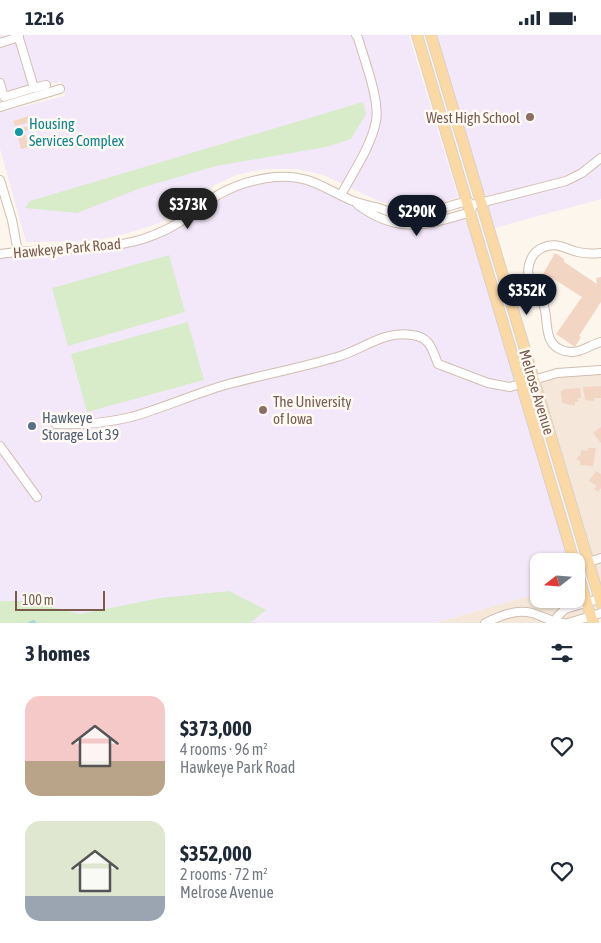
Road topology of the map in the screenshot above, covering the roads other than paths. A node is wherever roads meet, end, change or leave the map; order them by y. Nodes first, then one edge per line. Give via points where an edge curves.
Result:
1 (356, 35) edge
2 (418, 35) edge
3 (431, 35) edge
4 (19, 36) edge
5 (0, 43) edge
6 (0, 83) edge
7 (46, 85) dead end
8 (34, 88) junction
9 (60, 89) dead end
10 (0, 107) edge
11 (601, 157) edge
12 (0, 180) edge
13 (341, 195) junction
14 (353, 200) junction
15 (473, 205) junction
16 (18, 252) junction
17 (601, 253) edge
18 (0, 255) edge
19 (601, 342) edge
20 (601, 370) edge
21 (533, 380) junction
22 (521, 384) junction
23 (56, 424) dead end
24 (0, 446) edge
25 (37, 497) dead end
26 (572, 553) edge
27 (601, 558) edge
28 (588, 562) junction
29 (585, 563) edge
30 (585, 596) edge
31 (600, 602) edge
32 (587, 603) junction
33 (595, 618) edge
34 (485, 623) edge
35 (557, 623) edge
36 (563, 623) edge
37 (568, 623) edge

1 - 13 street via 375,99 376,119 372,136
2 - 15 main road, Melrose Avenue
3 - 15 main road, Melrose Avenue
4 - 5 street
4 - 8 street
6 - 8 street via 4,97
7 - 8 street
9 - 10 street
11 - 15 street via 566,181
12 - 16 street
13 - 14 street, Hawkeye Park Road
13 - 16 street, Hawkeye Park Road via 303,179 264,178 228,189 168,229 143,238 111,246
14 - 15 street, Hawkeye Park Road via 406,214
14 - 15 street, Hawkeye Park Road via 369,213 405,225 427,224
15 - 21 main road, Melrose Avenue
15 - 22 main road, Melrose Avenue
16 - 18 street, Hawkeye Park Road
17 - 19 street via 549,245 532,256 528,275 543,302 547,334 554,345 573,352
20 - 21 street via 557,373
21 - 22 street
21 - 28 main road, Melrose Avenue
22 - 23 street via 510,387 488,383 438,364 430,344 424,338 411,334 373,340 339,357 225,385 132,417 82,425
22 - 26 main road, Melrose Avenue
24 - 25 street
27 - 28 street
28 - 29 street
28 - 31 main road, Melrose Avenue
30 - 32 main road
31 - 32 street
32 - 33 main road
32 - 35 street via 560,612
33 - 37 street
34 - 35 street via 502,615 521,612
35 - 36 street

